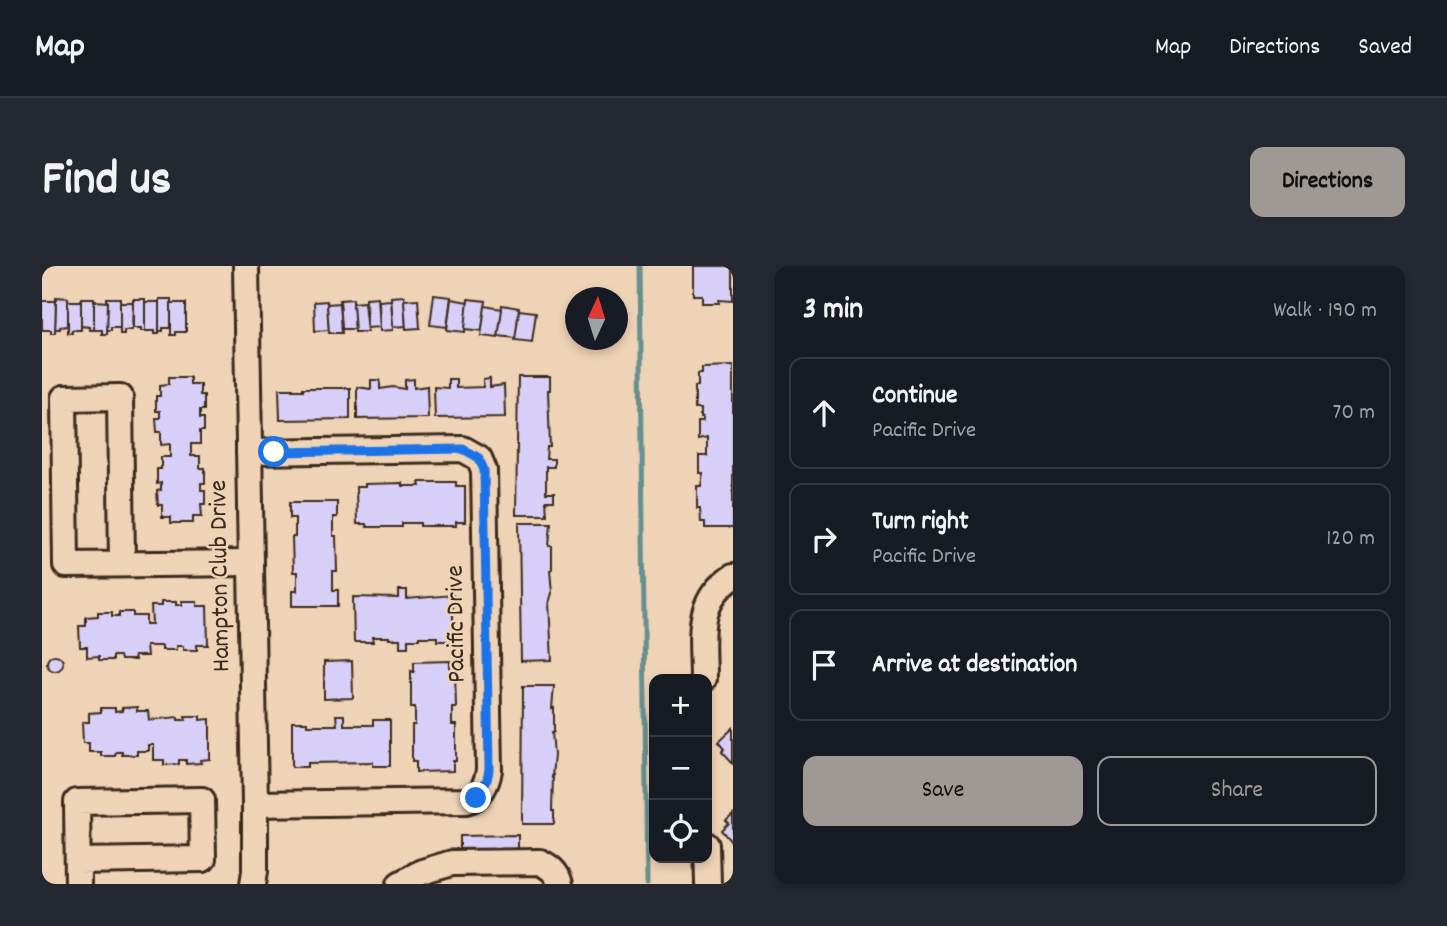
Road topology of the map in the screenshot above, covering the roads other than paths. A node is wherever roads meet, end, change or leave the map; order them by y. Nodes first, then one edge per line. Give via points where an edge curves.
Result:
1 (246, 266) edge
2 (249, 452) junction
3 (251, 563) junction
4 (122, 564) junction
5 (733, 576) edge
6 (704, 674) edge
7 (255, 804) junction
8 (707, 863) edge
9 (78, 873) edge
10 (253, 884) edge
11 (400, 884) edge
12 (560, 884) edge
13 (708, 884) edge

1 - 2 street, Hampton Club Drive
2 - 3 street, Hampton Club Drive
2 - 7 street, Pacific Drive via 463,449 479,458 484,470 488,775 479,794 471,800
3 - 4 street
3 - 7 street, Hampton Club Drive
4 - 4 street via 66,565 64,398 120,397
5 - 6 street via 717,587 705,607
7 - 10 street, Hampton Club Drive
8 - 13 street
9 - 9 street via 77,802 202,800 203,859
11 - 12 street via 452,863 540,862 550,867

